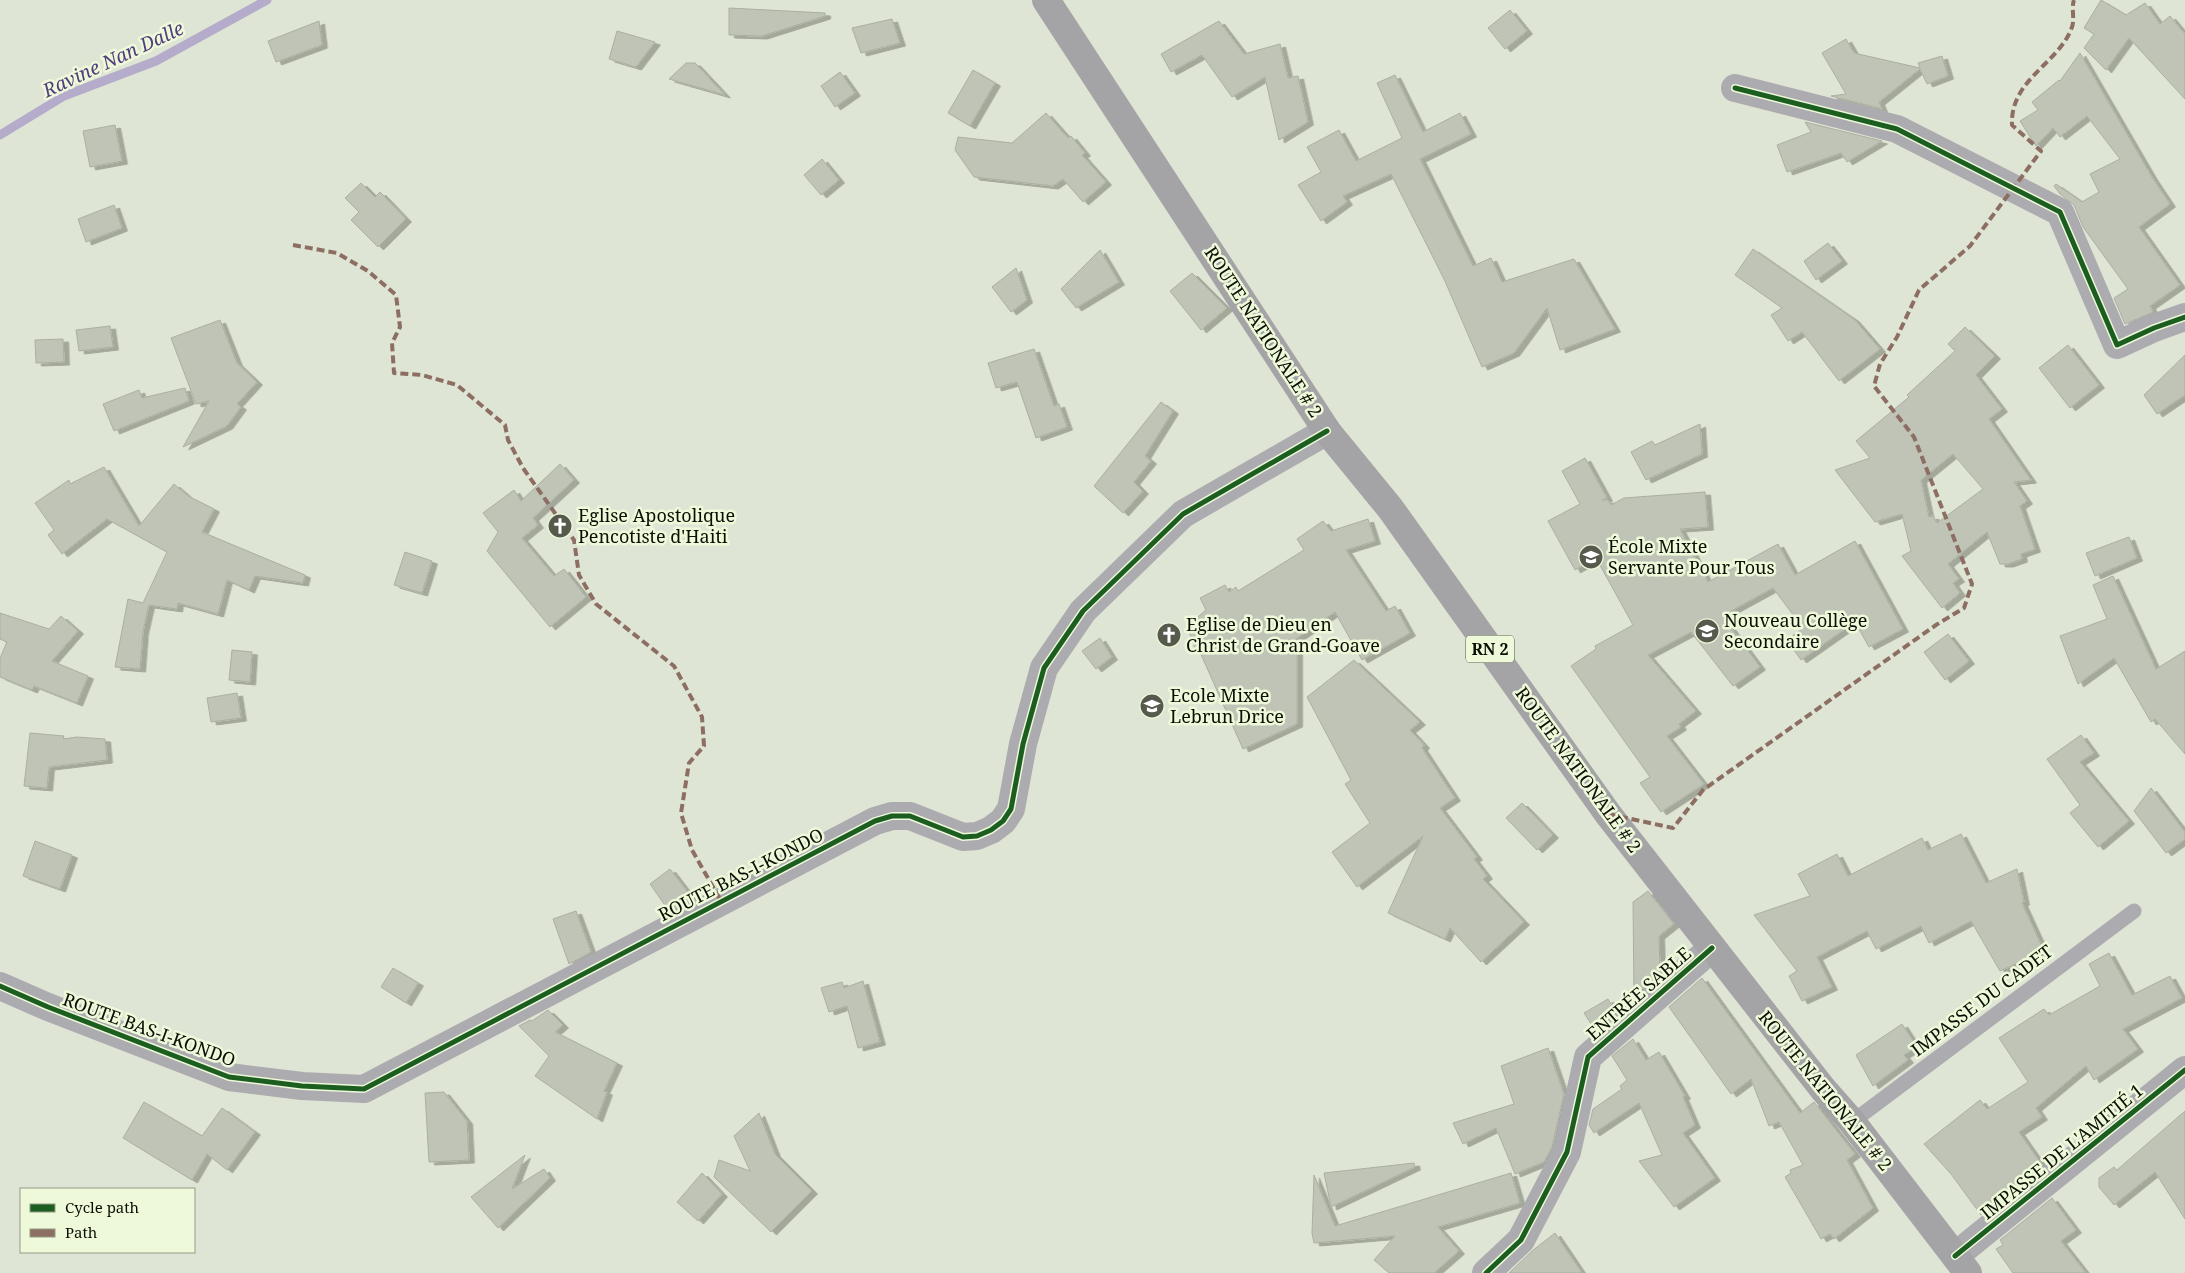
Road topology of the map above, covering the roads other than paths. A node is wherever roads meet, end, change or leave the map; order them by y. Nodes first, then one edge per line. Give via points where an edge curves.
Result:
1 (1046, 0) edge
2 (1734, 88) dead end
3 (2185, 317) edge
4 (1327, 431) junction
5 (2134, 911) dead end
6 (1712, 948) junction
7 (0, 986) edge
8 (2185, 1070) edge
9 (1852, 1122) junction
10 (1962, 1264) edge
11 (1486, 1273) edge

1 - 4 main road, ROUTE NATIONALE # 2 / RN 2
2 - 3 street via 1896,129 2060,212 2117,345
4 - 6 main road, ROUTE NATIONALE # 2 / RN 2 via 1390,508 1608,814
4 - 7 street, ROUTE BAS-I-KONDO via 1183,514 1083,611 1044,668 1023,744 1011,809 1003,821 977,836 962,837 910,816 892,816 875,821 364,1090 229,1077
5 - 9 lane, IMPASSE DU CADET
6 - 9 main road, ROUTE NATIONALE # 2 / RN 2
6 - 11 street, ENTRÉE SABLE via 1588,1057 1567,1152 1521,1240
8 - 10 street, IMPASSE DE L'AMITIÉ 1
9 - 10 main road, ROUTE NATIONALE # 2 / RN 2

